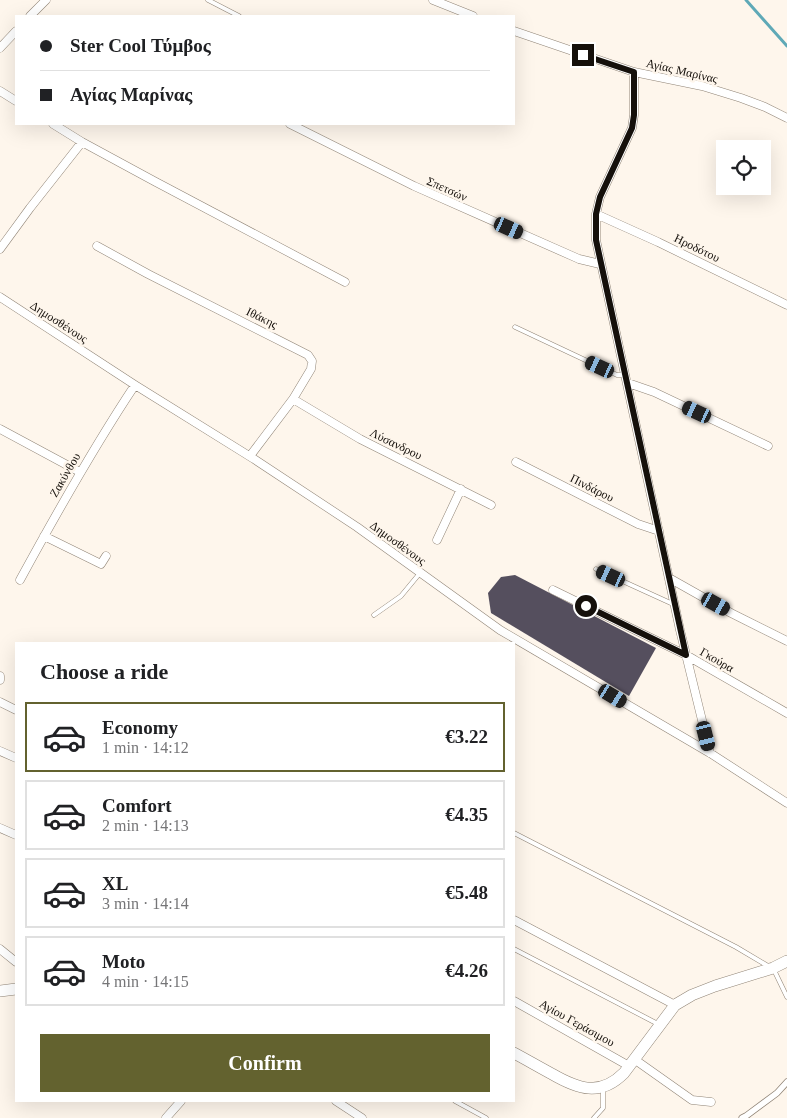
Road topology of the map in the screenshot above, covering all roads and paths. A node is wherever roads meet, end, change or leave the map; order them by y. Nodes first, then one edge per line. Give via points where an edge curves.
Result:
1 (46, 0) edge
2 (208, 0) edge
3 (433, 0) edge
4 (31, 15) edge
5 (237, 15) edge
6 (470, 15) edge
7 (515, 31) edge
8 (15, 32) edge
9 (0, 48) edge
10 (634, 72) junction
11 (0, 91) edge
12 (15, 100) edge
13 (787, 118) edge
14 (55, 125) edge
15 (292, 125) edge
16 (82, 142) junction
17 (596, 214) junction
18 (97, 246) dead end
19 (0, 249) edge
20 (600, 264) junction
21 (345, 282) dead end
22 (0, 297) edge
23 (787, 305) edge
24 (515, 327) dead end
25 (627, 379) junction
26 (135, 385) junction
27 (293, 399) junction
28 (0, 429) edge
29 (768, 446) dead end
30 (250, 456) junction
31 (516, 462) dead end
32 (80, 472) junction
33 (461, 489) junction
34 (491, 505) dead end
35 (659, 531) junction
36 (44, 536) junction
37 (437, 540) dead end
38 (106, 556) dead end
39 (596, 569) dead end
40 (420, 573) junction
41 (669, 578) junction
42 (20, 580) dead end
43 (553, 590) dead end
44 (674, 605) junction
45 (374, 616) dead end
46 (787, 641) edge
47 (686, 655) junction
48 (0, 676) edge
49 (0, 680) edge
50 (0, 702) edge
51 (15, 710) edge
52 (787, 714) edge
53 (0, 750) edge
54 (710, 753) junction
55 (15, 758) edge
56 (787, 802) edge
57 (0, 828) edge
58 (515, 834) edge
59 (15, 835) edge
60 (515, 921) edge
61 (0, 949) edge
62 (515, 950) edge
63 (15, 961) edge
64 (787, 961) edge
65 (773, 968) junction
66 (15, 989) edge
67 (0, 991) edge
68 (787, 997) edge
69 (515, 1002) edge
70 (675, 1006) junction
71 (660, 1025) junction
72 (515, 1054) edge
73 (632, 1062) junction
74 (787, 1082) edge
75 (602, 1086) junction
76 (180, 1102) edge
77 (338, 1102) edge
78 (457, 1102) edge
79 (712, 1102) dead end
80 (170, 1117) edge
81 (362, 1118) edge
82 (486, 1118) edge
83 (594, 1118) edge
84 (742, 1118) edge

1 - 4 street
2 - 5 lane
3 - 6 street
7 - 10 street, Αγίας Μαρίνας
8 - 9 street
10 - 13 street, Αγίας Μαρίνας via 702,86 765,107
10 - 17 street via 632,128 600,197
11 - 12 street
14 - 16 street
15 - 20 street, Σπετσών via 414,186 579,259
16 - 19 street
16 - 21 street
17 - 20 street
17 - 23 street, Ηροδότου
18 - 27 street, Ιθάκης via 308,355 312,361 311,370
20 - 25 street
22 - 26 street, Δημοσθένους
24 - 25 lane
25 - 29 street
25 - 35 street
26 - 30 street, Δημοσθένους
26 - 32 street, Ζακύνθου
27 - 30 street, Ιθάκης
27 - 33 street, Λύσανδρου via 360,439
28 - 32 street
30 - 40 street, Δημοσθένους
31 - 35 street, Πινδάρου via 638,524
32 - 36 street, Ζακύνθου
33 - 34 street, Λύσανδρου
33 - 37 street
35 - 41 street
36 - 38 street via 101,564
36 - 42 street, Ζακύνθου
39 - 44 lane
40 - 45 lane via 401,596
40 - 54 street, Δημοσθένους via 500,630
41 - 44 street
41 - 46 street
43 - 47 street, Γκούρα
44 - 47 street
47 - 52 street, Γκούρα
47 - 54 street
48 - 49 street
50 - 51 street
53 - 55 street
54 - 56 street, Δημοσθένους
57 - 59 street
58 - 65 lane
60 - 70 street
61 - 63 street
62 - 71 lane
64 - 65 main road
65 - 68 lane
65 - 70 main road via 715,986
66 - 67 main road
69 - 73 street, Αγίου Γεράσιμου
70 - 71 main road
71 - 73 main road
72 - 75 main road via 575,1086
73 - 75 main road via 617,1080
73 - 79 street, Αγίου Γεράσιμου via 692,1100
74 - 84 street
75 - 83 lane via 602,1108
76 - 80 street
77 - 81 street
78 - 82 lane

